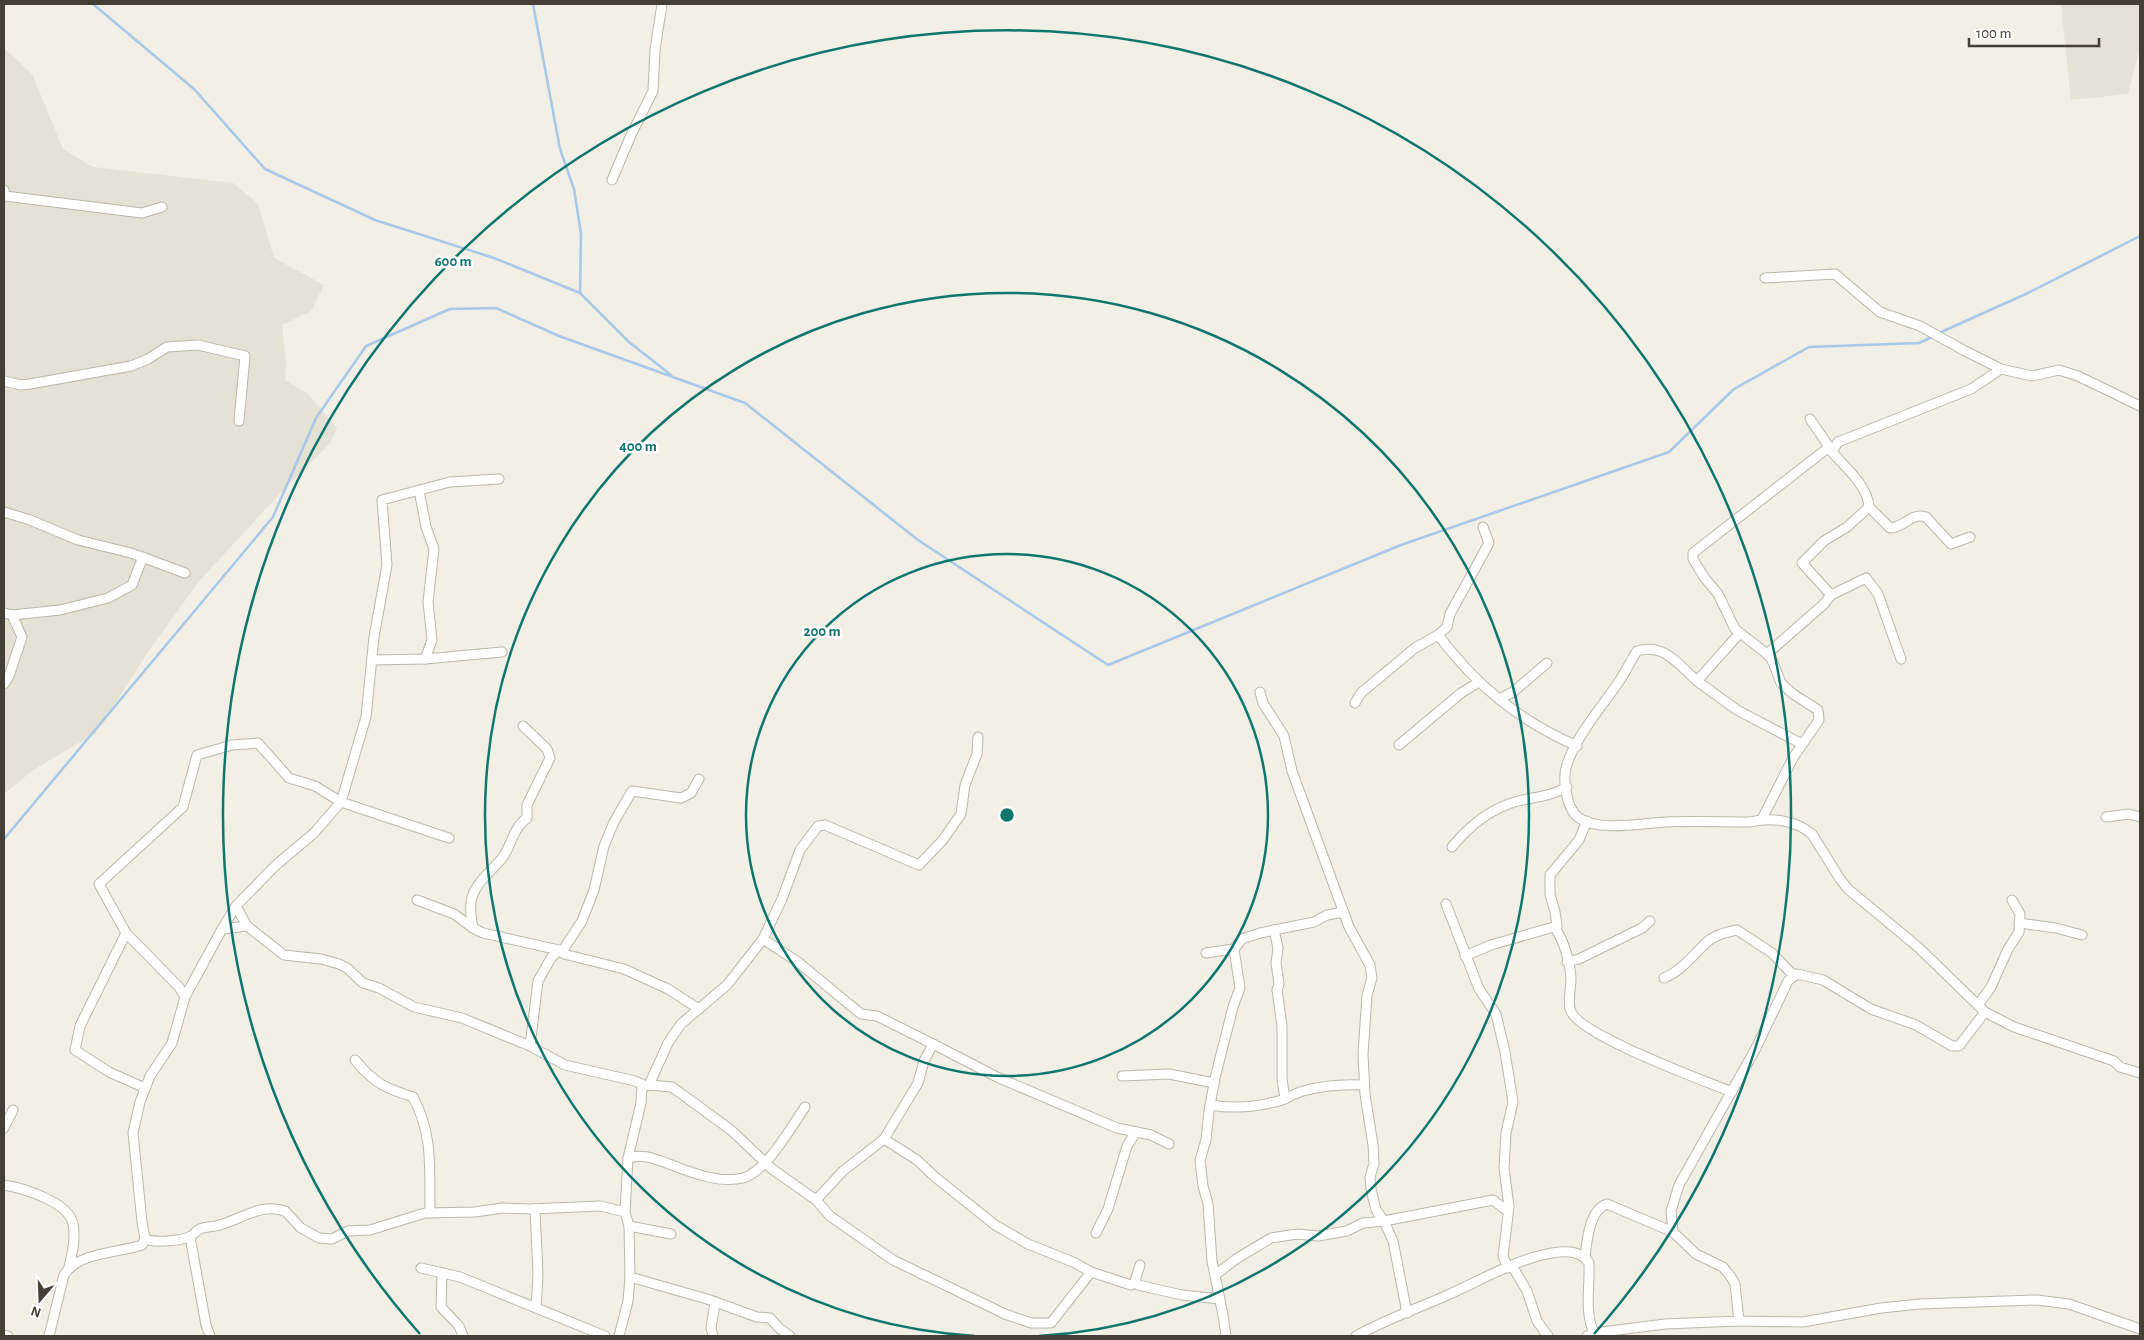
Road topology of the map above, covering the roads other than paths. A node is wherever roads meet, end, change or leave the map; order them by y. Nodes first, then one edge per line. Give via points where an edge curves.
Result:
1 (662, 4) edge
2 (612, 180) dead end
3 (4, 190) edge
4 (162, 207) dead end
5 (1764, 278) dead end
6 (2001, 369) junction
7 (4, 381) edge
8 (2140, 406) edge
9 (1810, 419) dead end
10 (239, 421) dead end
11 (1830, 449) junction
12 (499, 480) dead end
13 (419, 490) junction
14 (1868, 507) junction
15 (4, 512) edge
16 (1483, 527) dead end
17 (1970, 537) dead end
18 (143, 557) junction
19 (186, 573) dead end
20 (1831, 595) junction
21 (8, 614) edge
22 (1739, 634) junction
23 (1438, 635) junction
24 (502, 652) dead end
25 (1767, 654) junction
26 (425, 659) junction
27 (1901, 659) dead end
28 (372, 660) junction
29 (1547, 663) dead end
30 (1697, 680) junction
31 (1479, 682) junction
32 (4, 684) edge
33 (1260, 692) dead end
34 (1499, 699) junction
35 (1355, 702) dead end
36 (523, 726) dead end
37 (978, 737) dead end
38 (1802, 744) junction
39 (1399, 745) dead end
40 (1577, 746) junction
41 (698, 779) dead end
42 (1567, 787) junction
43 (341, 802) junction
44 (2106, 817) dead end
45 (2140, 817) edge
46 (1762, 819) junction
47 (1587, 821) junction
48 (449, 838) dead end
49 (1452, 847) dead end
50 (417, 900) dead end
51 (2012, 900) dead end
52 (1446, 904) dead end
53 (236, 906) junction
54 (1344, 912) junction
55 (1650, 921) dead end
56 (2020, 923) junction
57 (247, 926) junction
58 (473, 928) junction
59 (1555, 928) junction
60 (222, 929) junction
61 (1274, 930) junction
62 (126, 933) junction
63 (2082, 935) dead end
64 (763, 939) junction
65 (1234, 949) junction
66 (559, 950) junction
67 (1206, 953) dead end
68 (1465, 956) junction
69 (1567, 962) junction
70 (1794, 976) junction
71 (1664, 978) dead end
72 (184, 998) junction
73 (1982, 1008) junction
74 (699, 1009) junction
75 (933, 1044) junction
76 (530, 1046) junction
77 (356, 1060) dead end
78 (2140, 1073) edge
79 (1122, 1076) dead end
80 (1214, 1083) junction
81 (1364, 1085) junction
82 (645, 1086) junction
83 (146, 1088) junction
84 (1732, 1092) junction
85 (1285, 1099) junction
86 (1210, 1105) junction
87 (805, 1107) dead end
88 (13, 1110) dead end
89 (4, 1128) edge
90 (1136, 1132) junction
91 (884, 1139) junction
92 (1169, 1144) dead end
93 (628, 1158) junction
94 (766, 1162) junction
95 (4, 1185) edge
96 (816, 1200) junction
97 (1509, 1207) junction
98 (535, 1209) junction
99 (625, 1212) junction
100 (430, 1213) junction
101 (1384, 1221) junction
102 (629, 1226) junction
103 (1673, 1232) junction
104 (1096, 1233) dead end
105 (671, 1234) dead end
106 (190, 1237) junction
107 (146, 1240) junction
108 (1585, 1257) junction
109 (1140, 1265) dead end
110 (69, 1267) junction
111 (1510, 1267) junction
112 (421, 1268) dead end
113 (1091, 1272) junction
114 (442, 1273) junction
115 (1215, 1275) junction
116 (630, 1277) junction
117 (1131, 1285) dead end
118 (1220, 1299) junction
119 (715, 1303) junction
120 (536, 1308) junction
121 (1407, 1313) junction
122 (1739, 1321) junction
123 (2140, 1330) edge
124 (4, 1335) edge
125 (1590, 1335) edge
126 (8, 1336) edge
127 (49, 1336) edge
128 (210, 1336) edge
129 (463, 1336) edge
130 (605, 1336) edge
131 (620, 1336) edge
132 (713, 1336) edge
133 (790, 1336) edge
134 (1226, 1336) edge
135 (1356, 1336) edge
136 (1548, 1336) edge

1 - 2 street via 653,91
3 - 4 street via 6,196 67,205 142,212
5 - 6 street via 1835,274 1880,312 1920,326
6 - 8 street via 2032,376 2059,370
6 - 11 street via 1971,389 1838,442
7 - 10 street via 30,384 85,375 131,366 167,347 198,345 245,356
9 - 11 street
11 - 14 street via 1853,475 1868,498
11 - 22 street via 1693,553 1696,564 1718,594
12 - 13 street via 450,482
13 - 26 street via 434,549 428,602 432,640
13 - 28 street via 382,500 387,565
14 - 17 street via 1890,528 1898,528 1921,516 1951,544
14 - 20 street via 1847,527 1824,541 1802,563
15 - 18 street via 78,540
16 - 23 street via 1489,543 1486,551 1469,576 1450,614 1447,628
18 - 19 street
18 - 21 street via 132,585 108,598 60,610
20 - 25 street
20 - 27 street via 1866,578 1878,594
21 - 32 street via 22,637
22 - 25 street
22 - 30 street
23 - 31 street
23 - 35 street via 1415,648 1361,693
24 - 26 street
25 - 38 street via 1781,683 1818,710 1819,720
26 - 28 street
28 - 43 street via 366,717
29 - 34 street via 1513,692
30 - 38 street via 1745,715
30 - 40 street via 1664,651 1637,650
31 - 34 street
31 - 39 street
33 - 54 street via 1263,703 1284,736 1292,771
34 - 40 street via 1531,723
36 - 58 street via 547,748 550,758 527,804 527,818 514,832 504,856 472,897 470,914
37 - 64 street via 977,754 965,785 961,814 942,842 919,865 825,825 818,826 800,850
38 - 46 street
40 - 42 street via 1567,765
41 - 66 street via 691,793 681,798 632,792 604,846 594,890 582,921 563,950
42 - 47 street via 1573,811
42 - 49 street via 1516,801 1484,816
43 - 48 street
43 - 53 street via 314,833 275,866
43 - 62 street via 315,786 289,778 258,743 232,745 197,755 183,808 99,884
44 - 45 street via 2129,814
46 - 47 street via 1620,826
46 - 73 street via 1782,820 1812,834 1848,889
47 - 59 street via 1578,840 1550,875
50 - 58 street via 454,914
51 - 56 street via 2020,914
52 - 68 street
53 - 57 street
53 - 60 street
54 - 61 street
54 - 81 street via 1370,966 1372,978 1365,1018
55 - 69 street via 1642,928
56 - 63 street
56 - 73 street
57 - 60 street
57 - 76 street via 284,955 339,964 363,983 414,1007 462,1018
58 - 66 street via 490,935
59 - 68 street via 1491,945
59 - 69 street via 1562,938
60 - 72 street
61 - 65 street via 1242,938
61 - 85 street via 1278,948 1277,990
62 - 72 street via 179,987
62 - 83 street via 80,1026 75,1050 110,1072
64 - 74 street via 727,985
64 - 75 street via 798,962 861,1014 877,1016
65 - 67 street
65 - 80 street via 1240,988
66 - 74 street via 624,969 668,989
66 - 76 street via 538,981
68 - 97 street via 1478,989 1496,1014 1505,1052 1513,1102 1506,1133 1504,1168
69 - 84 street via 1571,977 1570,1010 1576,1018 1611,1041
70 - 71 street via 1772,952 1737,930 1708,941 1685,966
70 - 73 street via 1823,980 1871,1009 1916,1025 1952,1046 1959,1046
70 - 84 street via 1788,981
72 - 83 street via 172,1044 150,1076
73 - 78 street via 2014,1027
74 - 82 street via 681,1024
75 - 90 street via 999,1078 1117,1128
75 - 91 street via 918,1083
76 - 82 street via 565,1065
77 - 100 street via 384,1088 413,1097 422,1114 429,1139
79 - 80 street via 1169,1074
80 - 86 street
81 - 85 street via 1341,1084 1303,1091
81 - 101 street via 1374,1154 1371,1188 1376,1210
82 - 93 street
82 - 94 street via 672,1086 732,1130
83 - 107 street via 133,1133
84 - 103 street via 1679,1185 1671,1211
85 - 86 street via 1227,1108
86 - 115 street via 1200,1160
87 - 94 street
88 - 89 street
90 - 92 street
90 - 104 street via 1127,1146 1108,1209
91 - 96 street via 843,1171
91 - 113 street via 917,1160 995,1225 1028,1244
93 - 94 street via 645,1156 724,1180 744,1178
93 - 99 street
94 - 96 street
95 - 110 street via 51,1201 67,1212 73,1223
96 - 113 street via 830,1216 893,1260 1005,1314 1031,1323 1051,1323
97 - 101 street via 1506,1210 1493,1200
97 - 111 street via 1503,1256
98 - 99 street via 600,1206
98 - 100 street
98 - 120 street
99 - 102 street
100 - 106 street via 370,1230 348,1231 332,1239 319,1238 301,1228 285,1211 263,1209 200,1229
101 - 115 street via 1363,1223 1318,1236 1297,1234 1272,1238
101 - 121 street via 1394,1241
102 - 105 street
102 - 116 street
103 - 108 street via 1607,1204 1597,1212
103 - 122 street via 1696,1254 1723,1267 1732,1277
106 - 107 street via 156,1242
106 - 128 street
107 - 110 street via 142,1245 80,1260
108 - 111 street via 1559,1252
108 - 125 street via 1589,1263
109 - 118 street via 1135,1281 1138,1284 1182,1295
110 - 127 street via 64,1275
111 - 121 street
111 - 136 street
112 - 114 street
113 - 117 street
114 - 120 street via 460,1277
114 - 129 street via 441,1307 459,1326
115 - 118 street
116 - 119 street
116 - 131 street
118 - 134 street
119 - 132 street
119 - 133 street via 770,1318
120 - 130 street
121 - 135 street
122 - 123 street via 1803,1322 1920,1304 2037,1300 2069,1304
122 - 125 street via 1665,1324
124 - 126 street

